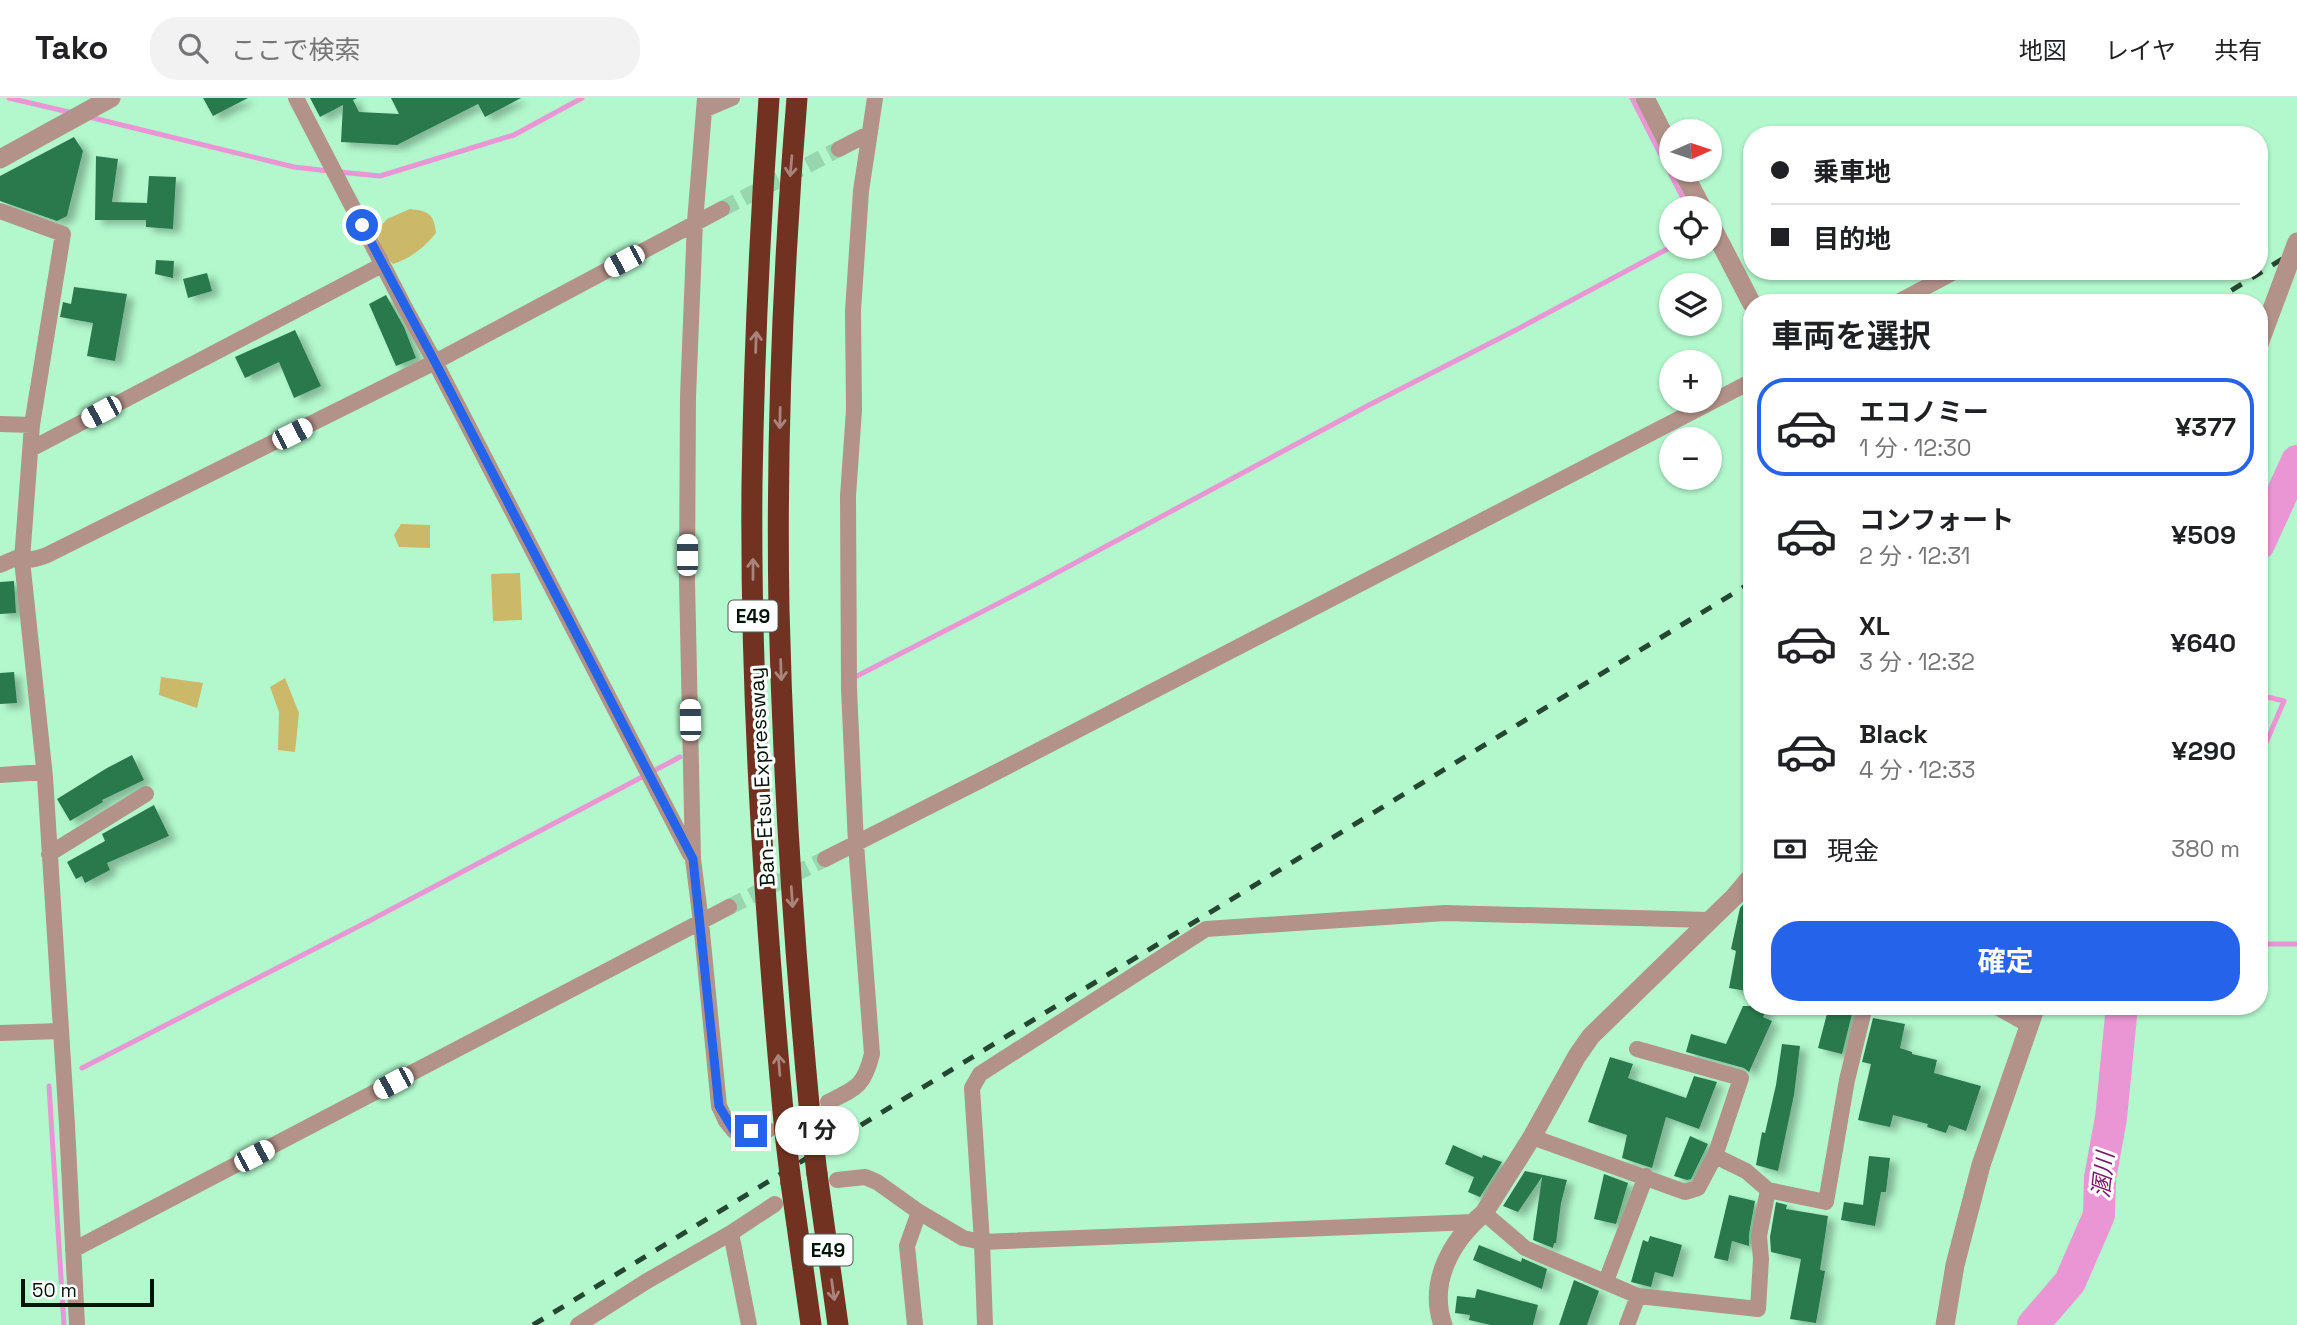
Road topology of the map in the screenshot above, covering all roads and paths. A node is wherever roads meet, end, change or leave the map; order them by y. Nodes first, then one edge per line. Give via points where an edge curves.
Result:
1 (296, 98) edge
2 (732, 98) edge
3 (769, 98) edge
4 (797, 98) edge
5 (875, 98) edge
6 (1644, 98) edge
7 (108, 100) edge
8 (705, 104) edge
9 (1659, 126) edge
10 (868, 134) junction
11 (839, 149) tunnel mouth
12 (0, 159) edge
13 (722, 209) tunnel mouth
14 (0, 211) edge
15 (695, 222) junction
16 (2297, 242) edge
17 (1722, 246) edge
18 (382, 265) junction
19 (1939, 280) edge
20 (1747, 294) edge
21 (1913, 294) edge
22 (2268, 320) edge
23 (435, 362) junction
24 (1743, 386) edge
25 (0, 424) edge
26 (32, 425) junction
27 (31, 449) junction
28 (22, 560) junction
29 (0, 565) edge
30 (44, 772) junction
31 (0, 775) edge
32 (146, 794) dead end
33 (856, 844) junction
34 (49, 854) junction
35 (693, 859) junction
36 (825, 859) tunnel mouth
37 (1743, 886) edge
38 (729, 907) tunnel mouth
39 (1709, 920) junction
40 (701, 922) junction
41 (1863, 1015) edge
42 (2011, 1015) edge
43 (2033, 1015) edge
44 (2029, 1025) junction
45 (60, 1031) junction
46 (0, 1033) edge
47 (1637, 1049) dead end
48 (819, 1109) junction
49 (777, 1132) junction
50 (1532, 1137) junction
51 (1715, 1156) junction
52 (1646, 1176) junction
53 (827, 1177) junction
54 (1768, 1190) junction
55 (775, 1204) dead end
56 (919, 1212) junction
57 (1478, 1218) junction
58 (732, 1233) junction
59 (982, 1242) junction
60 (73, 1250) junction
61 (1606, 1281) junction
62 (1638, 1296) junction
63 (77, 1325) edge
64 (578, 1325) edge
65 (749, 1325) edge
66 (811, 1325) edge
67 (838, 1325) edge
68 (915, 1325) edge
69 (985, 1325) edge
70 (1443, 1325) edge
71 (1627, 1325) edge
72 (1944, 1325) edge

1 - 18 street
2 - 8 street
49 -> 3 highway, Ban-Etsu Expressway / E49 via 753,610 752,485
4 -> 48 highway, Ban-Etsu Expressway / E49 via 782,336 779,607 798,990
5 - 10 street
6 - 9 street
7 - 12 street
8 - 15 street
10 - 11 street
10 - 33 street via 853,311 854,410 848,496
13 - 15 street
14 - 26 street via 63,234
15 - 23 street
15 - 35 street via 687,581
16 - 22 street, bridge
17 - 20 street
18 - 23 street
18 - 27 street
19 - 21 street
23 - 28 street via 47,555
23 - 35 street
24 - 33 street
25 - 26 street
26 - 27 street
27 - 28 street
28 - 29 street
28 - 30 street
30 - 31 street
30 - 34 street
32 - 34 street
33 - 36 street
33 - 48 street via 872,1054 867,1073 855,1089
34 - 45 street
35 - 40 street
37 - 39 street
38 - 40 street
39 - 50 street via 1591,1036
39 - 59 street via 1445,913 1206,929 980,1074 972,1088
40 - 49 street via 719,1106 734,1131
40 - 60 street
41 - 54 street via 1826,1202
42 - 44 street
43 - 44 street
44 - 72 street via 1981,1165
45 - 46 street
45 - 60 street
47 - 51 street via 1741,1078
48 - 53 highway, Ban-Etsu Expressway / E49, bridge
49 - 66 highway, Ban-Etsu Expressway / E49, bridge via 791,1183
50 - 52 street
50 - 57 street
51 - 52 street via 1698,1188 1685,1192
51 - 54 street via 1746,1171
52 - 61 street
53 - 56 street via 865,1177
53 -> 67 highway, Ban-Etsu Expressway / E49
54 - 62 street via 1759,1236 1758,1309
55 - 58 street
56 - 59 street via 963,1238
56 - 68 street via 907,1246
57 - 59 street
57 - 61 street via 1525,1248
57 - 70 street via 1457,1243 1439,1280 1438,1309
58 - 64 street
58 - 65 street
59 - 69 street
60 - 63 street
61 - 62 street
62 - 71 street

